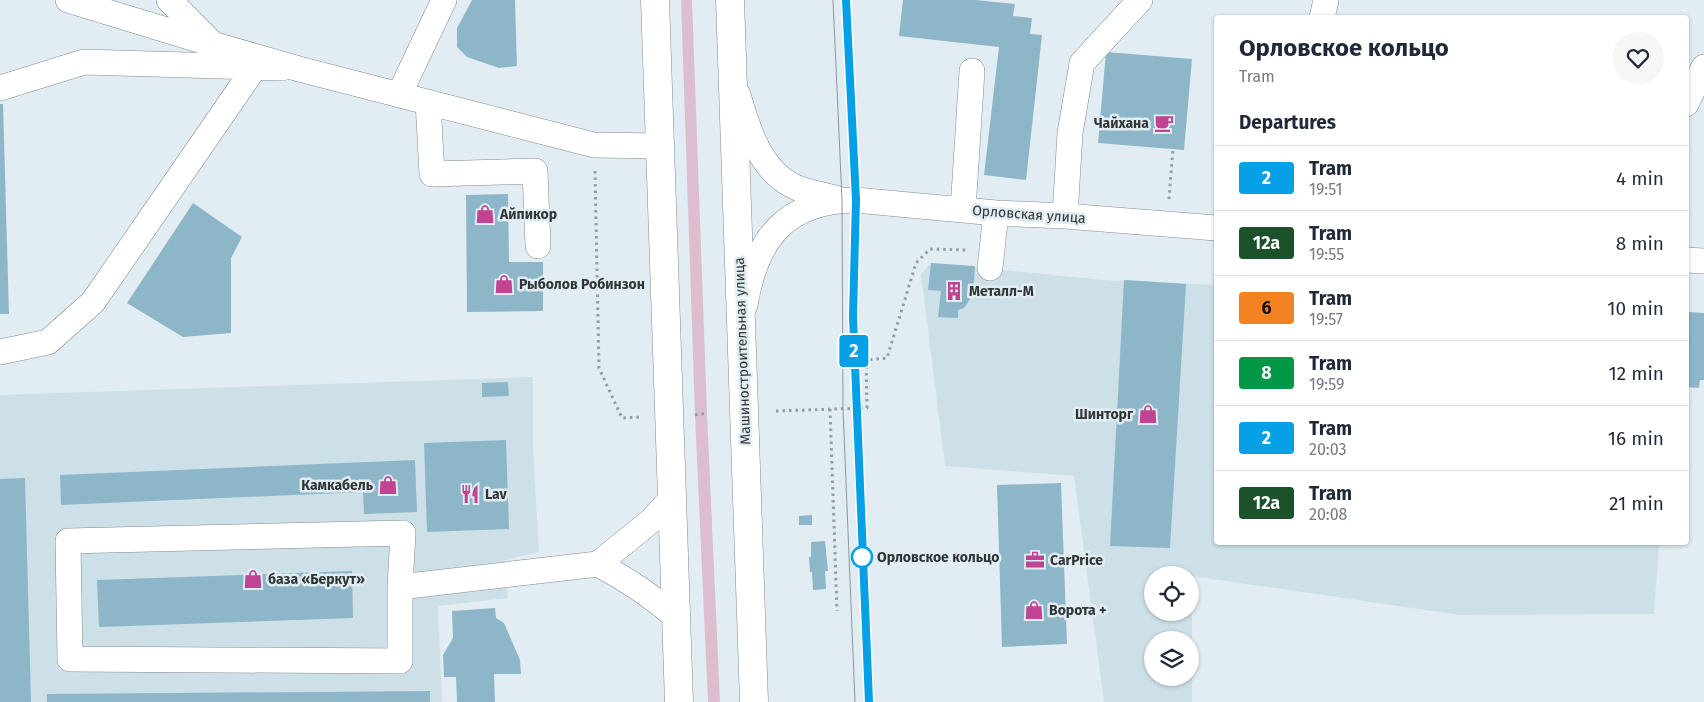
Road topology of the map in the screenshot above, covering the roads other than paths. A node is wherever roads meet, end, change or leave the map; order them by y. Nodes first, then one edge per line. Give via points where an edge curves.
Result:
1 (68, 0) edge
2 (170, 0) edge
3 (444, 0) edge
4 (655, 0) edge
5 (730, 0) edge
6 (1140, 0) edge
7 (1326, 0) edge
8 (1323, 15) edge
9 (212, 44) junction
10 (255, 67) junction
11 (1704, 68) edge
12 (299, 69) junction
13 (972, 71) dead end
14 (732, 76) junction
15 (0, 88) edge
16 (399, 94) junction
17 (1689, 98) edge
18 (428, 102) junction
19 (660, 146) junction
20 (842, 200) junction
21 (963, 210) junction
22 (996, 213) junction
23 (1065, 216) junction
24 (1214, 228) edge
25 (538, 246) dead end
26 (991, 259) road end
27 (1689, 260) edge
28 (1704, 261) edge
29 (741, 326) junction
30 (0, 352) edge
31 (672, 498) junction
32 (598, 564) junction
33 (400, 587) junction
34 (676, 617) junction
35 (679, 702) edge
36 (754, 702) edge

1 - 9 street
2 - 9 street
3 - 16 street
4 - 19 main road
5 - 14 main road, Машиностроительная улица
6 - 23 street via 1082,64 1070,133
7 - 8 street
9 - 12 street
10 - 12 street
10 - 15 street via 84,62
10 - 30 street via 93,302 48,342
11 - 17 street
12 - 16 street
13 - 21 street
14 - 20 street via 750,133 775,173 795,187
14 - 29 main road, Машиностроительная улица
16 - 18 street
18 - 19 street via 594,145
18 - 25 street via 432,174 536,171
19 - 31 main road
20 - 21 street, Орловская улица
20 - 29 street via 804,209 785,220 766,242 747,291
21 - 22 street, Орловская улица
22 - 23 street, Орловская улица
22 - 26 street
23 - 24 street, Орловская улица
27 - 28 street
29 - 36 main road, Машиностроительная улица
31 - 32 street via 652,520
31 - 34 main road
32 - 33 street
32 - 34 street via 648,594
33 - 33 street via 400,661 70,659 68,541 402,533
34 - 35 main road

